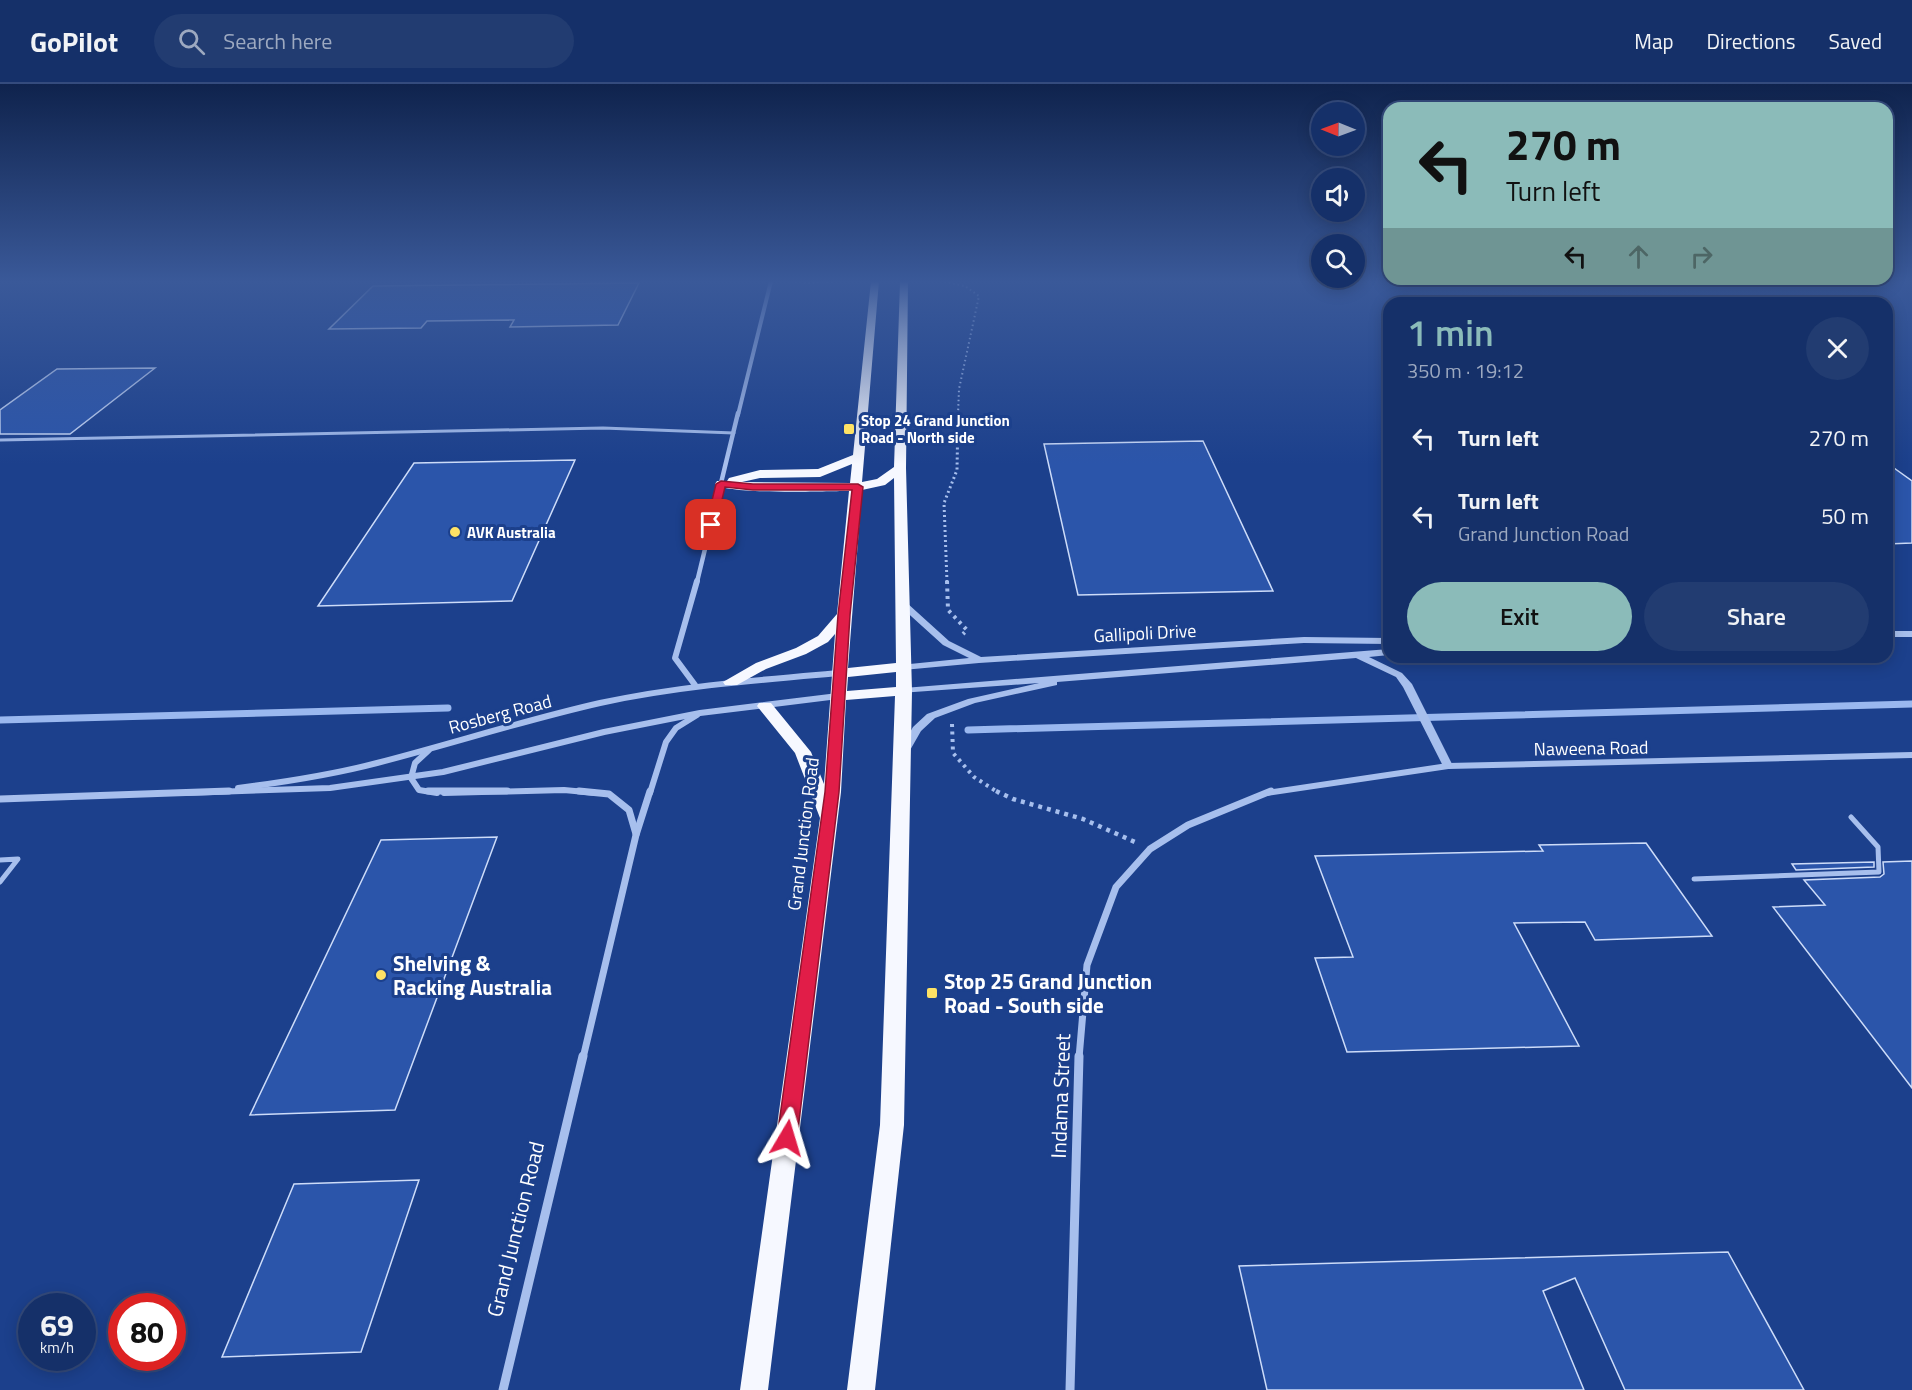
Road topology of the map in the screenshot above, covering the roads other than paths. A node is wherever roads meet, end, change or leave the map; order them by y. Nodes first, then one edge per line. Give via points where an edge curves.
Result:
1 (756, 342) edge
2 (870, 342) edge
3 (903, 342) edge
4 (734, 433) junction
5 (0, 440) edge
6 (860, 456) junction
7 (900, 468) junction
8 (721, 484) junction
9 (858, 487) junction
10 (903, 605) junction
11 (844, 615) junction
12 (1912, 633) edge
13 (1893, 634) edge
14 (1383, 640) edge
15 (1383, 652) edge
16 (1357, 654) junction
17 (979, 660) junction
18 (903, 667) junction
19 (840, 673) junction
20 (1097, 674) junction
21 (731, 682) junction
22 (695, 685) junction
23 (904, 691) junction
24 (839, 696) junction
25 (765, 706) junction
26 (700, 713) junction
27 (430, 749) junction
28 (903, 753) junction
29 (1912, 755) edge
30 (1448, 766) junction
31 (411, 778) junction
32 (1272, 791) joint
33 (168, 794) junction
34 (0, 799) edge
35 (1851, 817) dead end
36 (829, 818) junction
37 (636, 835) junction
38 (0, 860) edge
39 (1694, 879) dead end
40 (0, 882) edge
41 (503, 1390) edge
42 (754, 1390) edge
43 (861, 1390) edge
44 (1070, 1390) edge

1 - 4 street
2 - 6 highway, Grand Junction Road
3 - 7 highway
4 - 5 lane via 603,428
4 - 8 street
6 - 8 highway via 819,473 760,474
6 - 9 highway, Grand Junction Road
7 - 9 highway via 881,482
7 - 10 highway
8 - 9 highway
8 - 22 street via 675,658
9 - 11 highway, Grand Junction Road
10 - 17 street via 946,643
10 - 18 highway
11 - 19 highway, Grand Junction Road
11 - 21 highway via 823,639
12 - 13 street
14 - 17 street, Gallipoli Drive via 1304,640
15 - 16 street, Gallipoli Drive
16 - 20 street, Gallipoli Drive
16 - 30 street via 1399,675 1408,686
17 - 18 street, Gallipoli Drive
18 - 19 highway
18 - 23 highway
19 - 21 street, Rosberg Road
19 - 24 highway, Grand Junction Road
20 - 23 street, Gallipoli Drive
20 - 28 street via 972,700 931,716 917,729
21 - 22 street, Rosberg Road
22 - 27 street, Rosberg Road via 602,703
23 - 24 highway
23 - 28 highway
24 - 25 street, Rosberg Road
24 - 36 highway, Grand Junction Road
25 - 26 street, Rosberg Road
25 - 36 highway via 803,753
26 - 31 street, Rosberg Road
26 - 37 street, Grand Junction Road via 676,728 666,742
27 - 31 street via 415,763
27 - 33 street, Rosberg Road via 252,786
28 - 43 highway via 892,1125
29 - 30 street, Naweena Road
30 - 32 street, Naweena Road
31 - 33 street, Rosberg Road via 330,788
31 - 37 street via 419,790 438,794 564,790 609,794 629,810
32 - 44 street, Indama Street via 1188,825 1150,849 1116,887 1087,965 1079,1045
33 - 34 street, Rosberg Road
35 - 39 lane via 1878,847 1879,872
36 - 42 highway, Grand Junction Road
37 - 41 street, Grand Junction Road
38 - 40 lane via 18,859

